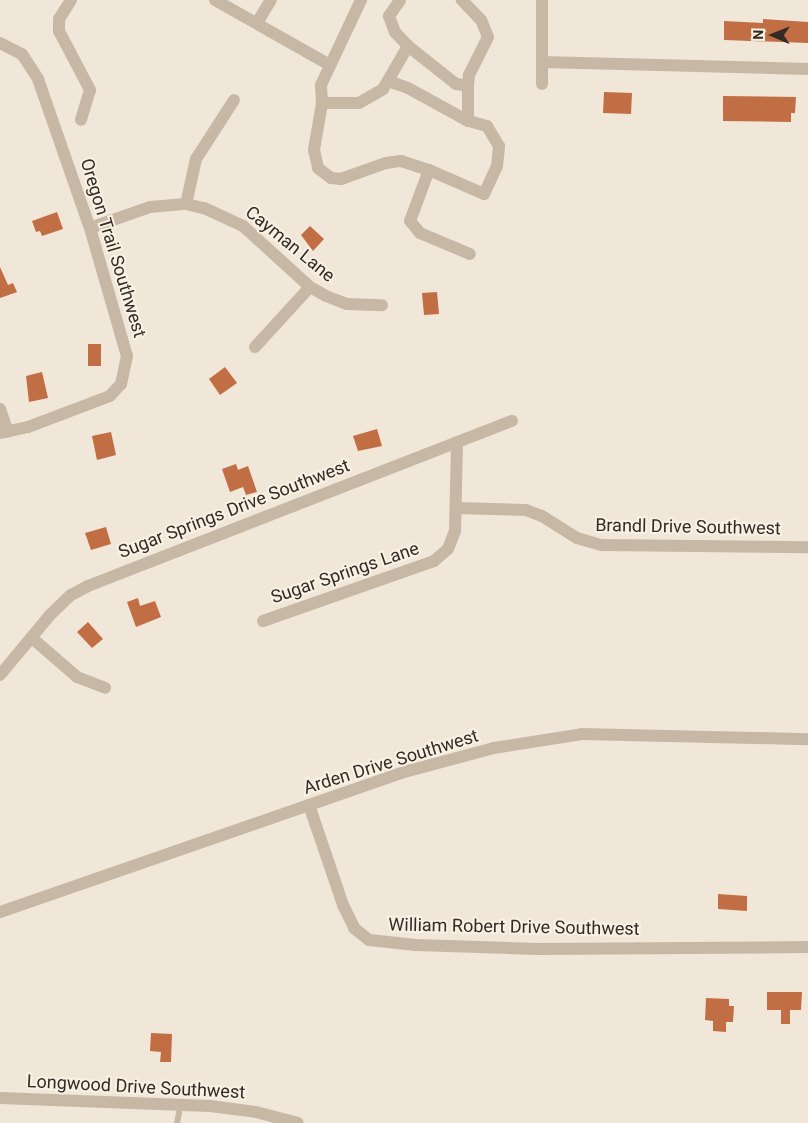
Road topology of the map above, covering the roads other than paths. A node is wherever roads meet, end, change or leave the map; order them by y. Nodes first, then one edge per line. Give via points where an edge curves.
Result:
1 (71, 0) edge
2 (215, 0) edge
3 (271, 0) edge
4 (361, 0) edge
5 (462, 0) edge
6 (542, 0) edge
7 (394, 2) edge
8 (256, 23) junction
9 (0, 43) edge
10 (408, 46) junction
11 (542, 62) junction
12 (330, 65) junction
13 (808, 69) edge
14 (388, 81) junction
15 (542, 84) dead end
16 (468, 86) junction
17 (234, 100) dead end
18 (322, 103) junction
19 (81, 120) dead end
20 (468, 121) junction
21 (429, 170) junction
22 (186, 204) junction
23 (90, 228) junction
24 (470, 254) dead end
25 (310, 287) junction
26 (382, 305) dead end
27 (255, 347) dead end
28 (0, 409) edge
29 (512, 422) dead end
30 (4, 432) edge
31 (457, 443) junction
32 (456, 508) junction
33 (808, 547) edge
34 (263, 621) dead end
35 (32, 638) junction
36 (0, 675) edge
37 (105, 688) dead end
38 (808, 739) edge
39 (309, 805) junction
40 (0, 912) edge
41 (808, 947) edge
42 (0, 1098) edge
43 (180, 1107) junction
44 (177, 1123) edge
45 (298, 1123) edge

1 - 19 street via 59,19 59,31 90,90
2 - 8 street
3 - 8 street
4 - 12 street
5 - 16 street via 481,20 488,37 469,75
6 - 11 street
7 - 10 street via 389,16 395,32
8 - 12 street
9 - 23 street, Oregon Trail Southwest via 22,54 38,79
10 - 14 street
10 - 16 street via 456,84
11 - 13 street
11 - 15 street
12 - 18 street via 320,85
14 - 18 street via 383,89 359,103
14 - 20 street via 408,88
16 - 20 street
17 - 22 street via 196,159
18 - 21 street via 314,158 318,168 331,178 341,179 386,163 401,162
20 - 21 street via 487,126 500,146 497,166 484,194
21 - 24 street via 410,220 420,233
22 - 23 street, Cayman Lane via 150,207
22 - 25 street, Cayman Lane via 216,212 243,226
23 - 30 street, Oregon Trail Southwest via 125,343 128,356 125,373 110,396 100,402
25 - 26 street, Cayman Lane via 347,304
25 - 27 street
28 - 30 street
29 - 31 street, Sugar Springs Drive Southwest
31 - 32 street, Sugar Springs Lane
31 - 35 street, Sugar Springs Drive Southwest via 107,577 72,595
32 - 33 street, Brandl Drive Southwest via 526,510 577,538 602,545
32 - 34 street, Sugar Springs Lane via 448,549 434,561
35 - 36 street, Sugar Springs Drive Southwest
35 - 37 street via 77,676
38 - 39 street, Arden Drive Southwest via 582,734 554,737 494,748 408,771
39 - 40 street, Arden Drive Southwest
39 - 41 street, William Robert Drive Southwest via 343,904 354,928 369,940 537,949
42 - 43 street, Longwood Drive Southwest
43 - 44 lane
43 - 45 street, Longwood Drive Southwest via 210,1106 256,1112

